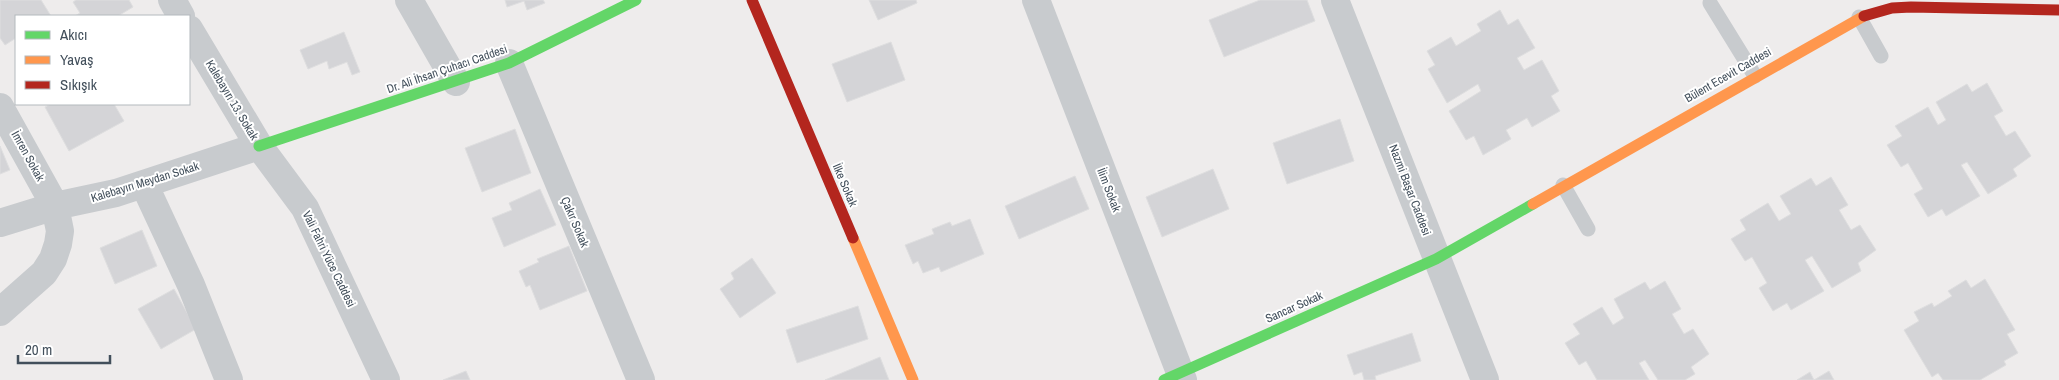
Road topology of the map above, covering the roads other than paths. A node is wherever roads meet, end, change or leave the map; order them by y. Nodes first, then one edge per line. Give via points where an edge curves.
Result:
1 (172, 0) edge
2 (408, 0) edge
3 (636, 0) edge
4 (752, 0) edge
5 (1036, 0) edge
6 (1335, 0) edge
7 (1710, 3) dead end
8 (2059, 10) edge
9 (180, 15) edge
10 (1859, 18) junction
11 (190, 31) edge
12 (1881, 56) dead end
13 (509, 63) junction
14 (1755, 76) junction
15 (456, 82) junction
16 (0, 107) edge
17 (260, 146) junction
18 (144, 184) junction
19 (1563, 185) junction
20 (55, 206) junction
21 (0, 223) edge
22 (1588, 229) dead end
23 (1436, 258) junction
24 (0, 312) edge
25 (1176, 378) edge
26 (229, 380) edge
27 (386, 380) edge
28 (641, 380) edge
29 (913, 380) edge
30 (1485, 380) edge

1 - 9 street
2 - 15 street
3 - 13 street, Dr. Ali İhsan Çuhacı Caddesi
4 - 29 street, İlke Sokak
5 - 25 street, İlim Sokak
6 - 23 street, Nazmi Başar Caddesi
7 - 14 lane
8 - 10 street, Bülent Ecevit Caddesi via 1911,7 1892,8
10 - 12 lane
10 - 14 street, Bülent Ecevit Caddesi
11 - 17 street, Kalebayırı 13. Sokak
13 - 15 street, Dr. Ali İhsan Çuhacı Caddesi
13 - 28 street, Çakır Sokak
14 - 19 street, Bülent Ecevit Caddesi
15 - 17 street, Dr. Ali İhsan Çuhacı Caddesi
16 - 20 street, İmren Sokak
17 - 18 street, Kalebayırı Meydan Sokak
17 - 27 street, Vali Fahri Yüce Caddesi via 305,208
18 - 20 street, Kalebayırı Meydan Sokak
18 - 26 street via 191,285
19 - 22 lane
19 - 23 street, Bülent Ecevit Caddesi
20 - 21 street, Kalebayırı Meydan Sokak
20 - 24 street, İmren Sokak via 60,231 53,259 44,272
23 - 25 street, Sancar Sokak
23 - 30 street, Nazmi Başar Caddesi

